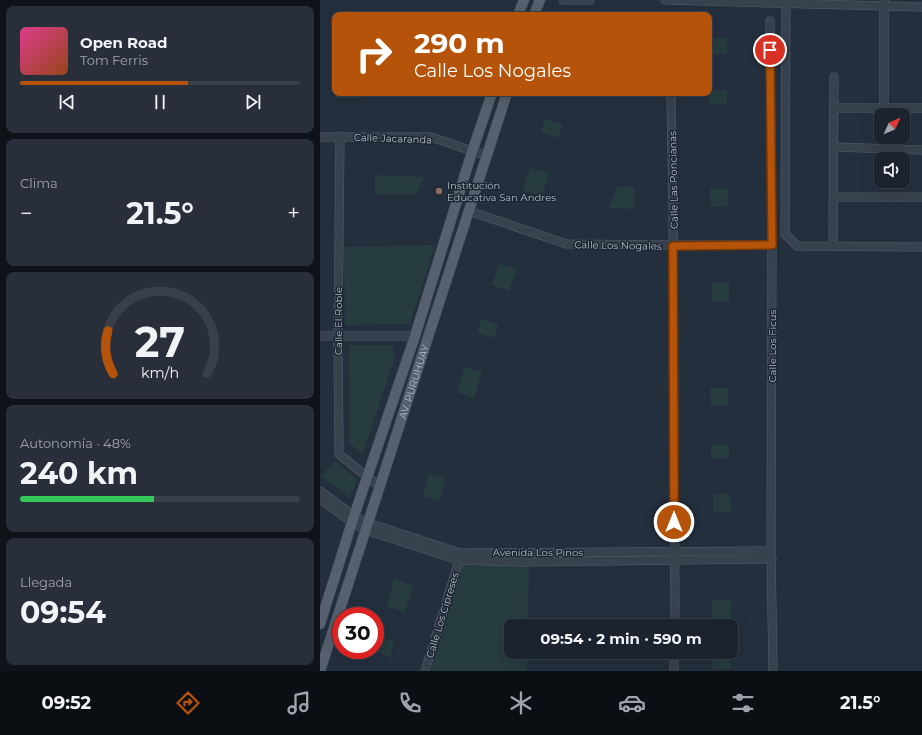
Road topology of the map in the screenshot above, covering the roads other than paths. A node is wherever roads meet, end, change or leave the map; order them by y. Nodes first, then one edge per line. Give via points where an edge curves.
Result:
1 (524, 0) edge
2 (540, 0) edge
3 (562, 0) edge
4 (590, 0) edge
5 (665, 0) edge
6 (724, 0) edge
7 (776, 1) edge
8 (786, 1) edge
9 (832, 2) edge
10 (884, 3) edge
11 (922, 7) edge
12 (519, 12) edge
13 (535, 12) edge
14 (770, 20) dead end
15 (834, 77) dead end
16 (491, 96) edge
17 (506, 96) edge
18 (671, 96) edge
19 (834, 108) junction
20 (874, 108) edge
21 (884, 108) edge
22 (910, 108) edge
23 (922, 108) edge
24 (340, 136) junction
25 (320, 137) edge
26 (834, 147) junction
27 (922, 150) edge
28 (472, 152) junction
29 (487, 156) junction
30 (834, 197) junction
31 (922, 197) edge
32 (469, 211) junction
33 (772, 245) junction
34 (673, 246) junction
35 (833, 246) junction
36 (922, 247) edge
37 (320, 336) edge
38 (338, 336) junction
39 (415, 336) junction
40 (368, 478) junction
41 (380, 486) junction
42 (320, 491) edge
43 (320, 499) edge
44 (354, 520) junction
45 (367, 527) junction
46 (674, 551) junction
47 (771, 555) junction
48 (459, 556) junction
49 (674, 560) junction
50 (675, 619) edge
51 (320, 624) edge
52 (674, 659) edge
53 (320, 671) edge
54 (425, 671) edge
55 (674, 671) edge
56 (773, 671) edge

1 - 12 main road
2 - 13 main road
3 - 4 street
5 - 6 street
6 - 7 street
7 - 8 street
8 - 9 street
8 - 35 street via 785,234 797,246
9 - 10 street
10 - 11 street
10 - 21 street
14 - 33 street, Calle Los Ficus
15 - 19 street
16 - 28 main road, AV. PURUHUAY
17 - 29 main road, AV. PURUHUAY
18 - 34 street, Calle Las Poncianas
19 - 20 street
19 - 26 street
22 - 23 street
24 - 25 street, Calle Jacaranda
24 - 28 street, Calle Jacaranda via 431,137
24 - 38 street, Calle El Roble
26 - 27 street
26 - 30 street
28 - 29 street, Calle Jacaranda
28 - 39 main road, AV. PURUHUAY
29 - 32 main road, AV. PURUHUAY
30 - 31 street
30 - 35 street
32 - 34 street, Calle Los Nogales via 566,244
32 - 41 main road, AV. PURUHUAY
33 - 34 street, Calle Los Nogales
33 - 47 street, Calle Los Ficus
34 - 46 street, Calle Las Poncianas
35 - 36 street
37 - 38 street
38 - 39 street
38 - 40 street, Calle El Roble via 339,454
39 - 40 main road, AV. PURUHUAY
40 - 41 street, Calle El Roble
40 - 44 main road, AV. PURUHUAY
41 - 45 main road, AV. PURUHUAY
42 - 44 street, Avenida Los Pinos
43 - 44 street, Avenida Los Pinos
44 - 45 street, Avenida Los Pinos
44 - 51 main road, AV. PURUHUAY
45 - 48 street, Avenida Los Pinos
45 - 53 main road, AV. PURUHUAY
46 - 47 street, Avenida Los Pinos
46 - 48 street, Avenida Los Pinos
46 - 49 street, Calle Las Poncianas
47 - 49 street, Avenida Los Pinos
47 - 56 street, Calle Los Ficus
48 - 49 street, Avenida Los Pinos via 522,562
48 - 54 street, Calle Los Cipreses
49 - 50 street, Calle Las Poncianas
52 - 55 street

